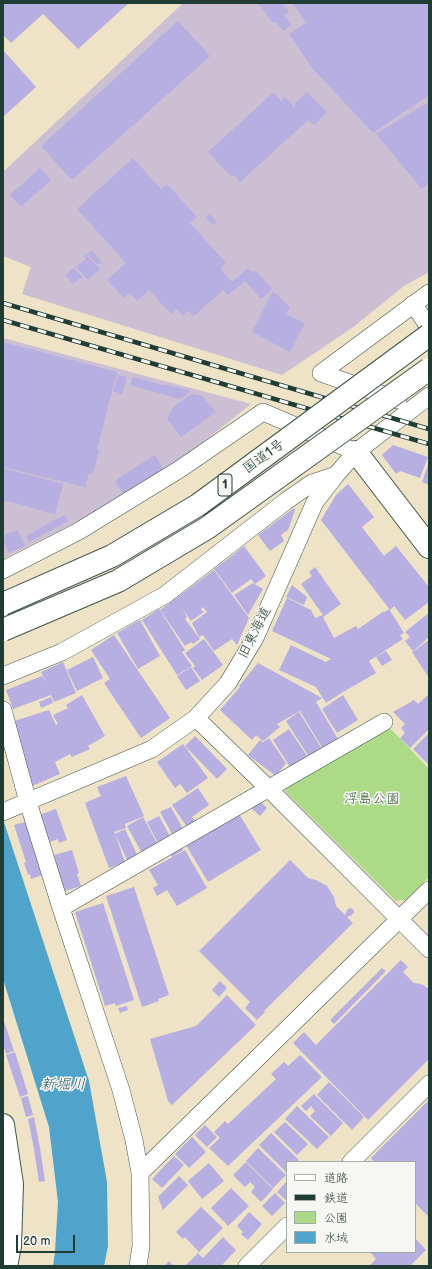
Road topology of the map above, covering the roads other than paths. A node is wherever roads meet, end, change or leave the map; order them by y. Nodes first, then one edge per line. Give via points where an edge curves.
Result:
1 (429, 293) edge
2 (413, 304) junction
3 (429, 327) edge
4 (429, 335) edge
5 (429, 369) edge
6 (429, 396) edge
7 (416, 406) junction
8 (356, 452) junction
9 (336, 475) junction
10 (428, 545) edge
11 (3, 570) edge
12 (3, 604) edge
13 (3, 630) edge
14 (3, 676) edge
15 (3, 710) edge
16 (196, 718) junction
17 (384, 722) dead end
18 (268, 788) junction
19 (25, 803) junction
20 (3, 812) edge
21 (429, 890) edge
22 (61, 908) junction
23 (400, 919) junction
24 (429, 949) edge
25 (429, 1084) edge
26 (3, 1125) edge
27 (352, 1161) edge
28 (140, 1173) junction
29 (286, 1227) edge
30 (6, 1266) edge
31 (138, 1266) edge
32 (247, 1266) edge

1 - 2 street
2 - 3 street
2 - 7 street via 322,373
4 - 12 main road, 国道1号 / 1, bridge via 198,505 112,556
5 - 13 main road, 国道1号 / 1, bridge via 207,528 118,581
6 - 7 street, 旧東海道
7 - 8 street, 旧東海道
8 - 9 street, 旧東海道
8 - 10 main road
8 - 11 street via 263,412 180,470 86,527
9 - 14 street via 312,483 286,501 165,595 62,652
9 - 16 street, 旧東海道 via 315,502 255,638 228,683
15 - 19 street
16 - 18 street
16 - 19 street, 旧東海道 via 152,749
17 - 18 street
18 - 22 street
18 - 23 street
19 - 20 street, 旧東海道
19 - 22 street
21 - 23 street
22 - 28 street via 121,1090
23 - 24 street
23 - 28 street
25 - 27 street
26 - 30 main road via 12,1184 10,1246
28 - 31 street via 141,1246
29 - 32 street

